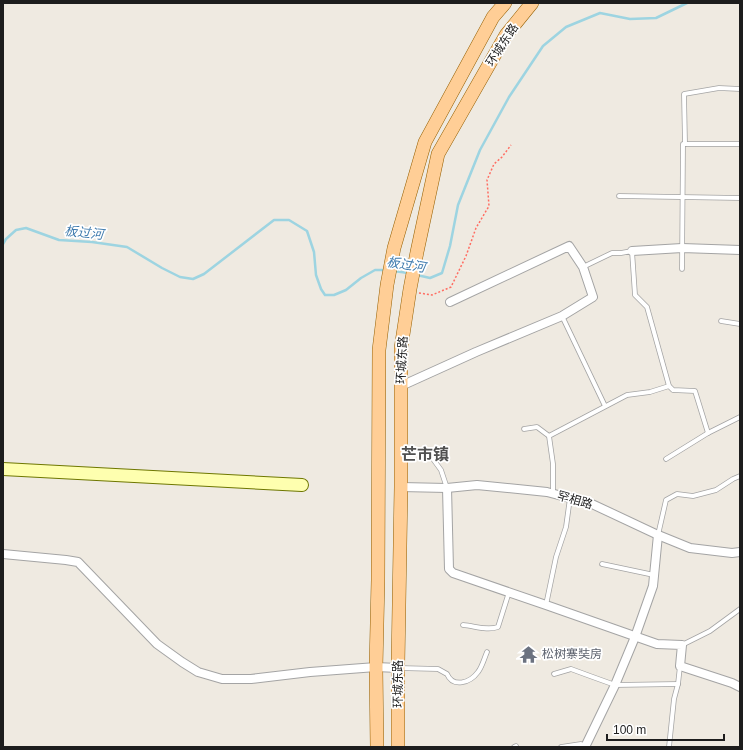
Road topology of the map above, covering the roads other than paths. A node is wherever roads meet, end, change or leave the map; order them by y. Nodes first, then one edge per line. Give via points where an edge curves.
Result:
1 (505, 3) edge
2 (532, 3) edge
3 (740, 89) edge
4 (685, 144) junction
5 (740, 144) edge
6 (620, 196) dead end
7 (682, 197) junction
8 (740, 198) edge
9 (682, 248) junction
10 (740, 250) edge
11 (632, 251) junction
12 (583, 267) junction
13 (682, 269) dead end
14 (450, 302) dead end
15 (562, 316) junction
16 (720, 321) dead end
17 (740, 324) edge
18 (401, 386) junction
19 (669, 386) junction
20 (605, 406) junction
21 (740, 417) edge
22 (524, 429) dead end
23 (708, 433) junction
24 (549, 436) junction
25 (433, 459) dead end
26 (666, 459) dead end
27 (3, 469) edge
28 (740, 476) edge
29 (302, 486) dead end
30 (401, 487) junction
31 (447, 488) junction
32 (553, 494) junction
33 (570, 498) junction
34 (658, 535) junction
35 (740, 552) edge
36 (3, 554) edge
37 (602, 564) dead end
38 (654, 575) junction
39 (509, 592) junction
40 (546, 604) junction
41 (740, 608) edge
42 (463, 625) dead end
43 (635, 637) junction
44 (682, 645) junction
45 (487, 652) dead end
46 (680, 666) junction
47 (376, 667) junction
48 (398, 668) junction
49 (554, 674) dead end
50 (678, 684) junction
51 (615, 685) junction
52 (740, 687) edge
53 (561, 746) edge
54 (377, 747) edge
55 (398, 747) edge
56 (587, 747) edge
57 (669, 747) edge

1 - 47 main road, 环城东路 via 494,18 425,142 394,248 379,350
2 - 18 main road, 环城东路 via 506,35 438,154 410,290 401,348
3 - 4 lane via 719,88 684,94
4 - 5 lane
4 - 7 lane
6 - 7 lane
7 - 8 lane
7 - 9 lane
9 - 10 street
9 - 11 street
9 - 13 lane
11 - 12 lane via 612,252
11 - 19 lane via 635,295 647,307
12 - 14 street via 569,246
12 - 15 street via 594,297
15 - 18 street
15 - 20 lane
16 - 17 lane
18 - 30 main road, 环城东路
19 - 20 lane via 628,395
19 - 23 lane via 674,390 695,391
20 - 24 lane
21 - 23 lane
22 - 24 lane via 537,427
23 - 26 lane
24 - 32 lane via 553,464
25 - 31 lane via 441,470
27 - 29 street
28 - 34 lane via 716,490 693,496 677,494 666,500
30 - 31 street, 罕相路
30 - 48 main road, 环城东路
31 - 32 street, 罕相路 via 477,486
31 - 39 street via 449,569
32 - 33 street, 罕相路
33 - 34 street, 罕相路 via 592,504
33 - 40 lane via 566,527 556,557
34 - 35 street, 罕相路 via 690,548
34 - 38 street
36 - 47 street via 78,562 157,644 198,672 222,679 251,679
37 - 38 lane
38 - 43 street via 653,586
39 - 40 street
39 - 42 lane via 498,627 492,629
40 - 43 street
41 - 44 lane via 710,631
43 - 44 street via 657,644
43 - 51 street
44 - 46 street
45 - 48 lane via 478,672 471,679 459,683 452,681 447,674 438,669
46 - 50 lane
46 - 52 street
47 - 48 street
47 - 54 main road, 环城东路
48 - 55 main road, 环城东路
49 - 51 lane via 571,670
50 - 51 lane
50 - 57 lane
51 - 56 street
53 - 56 lane via 581,744

